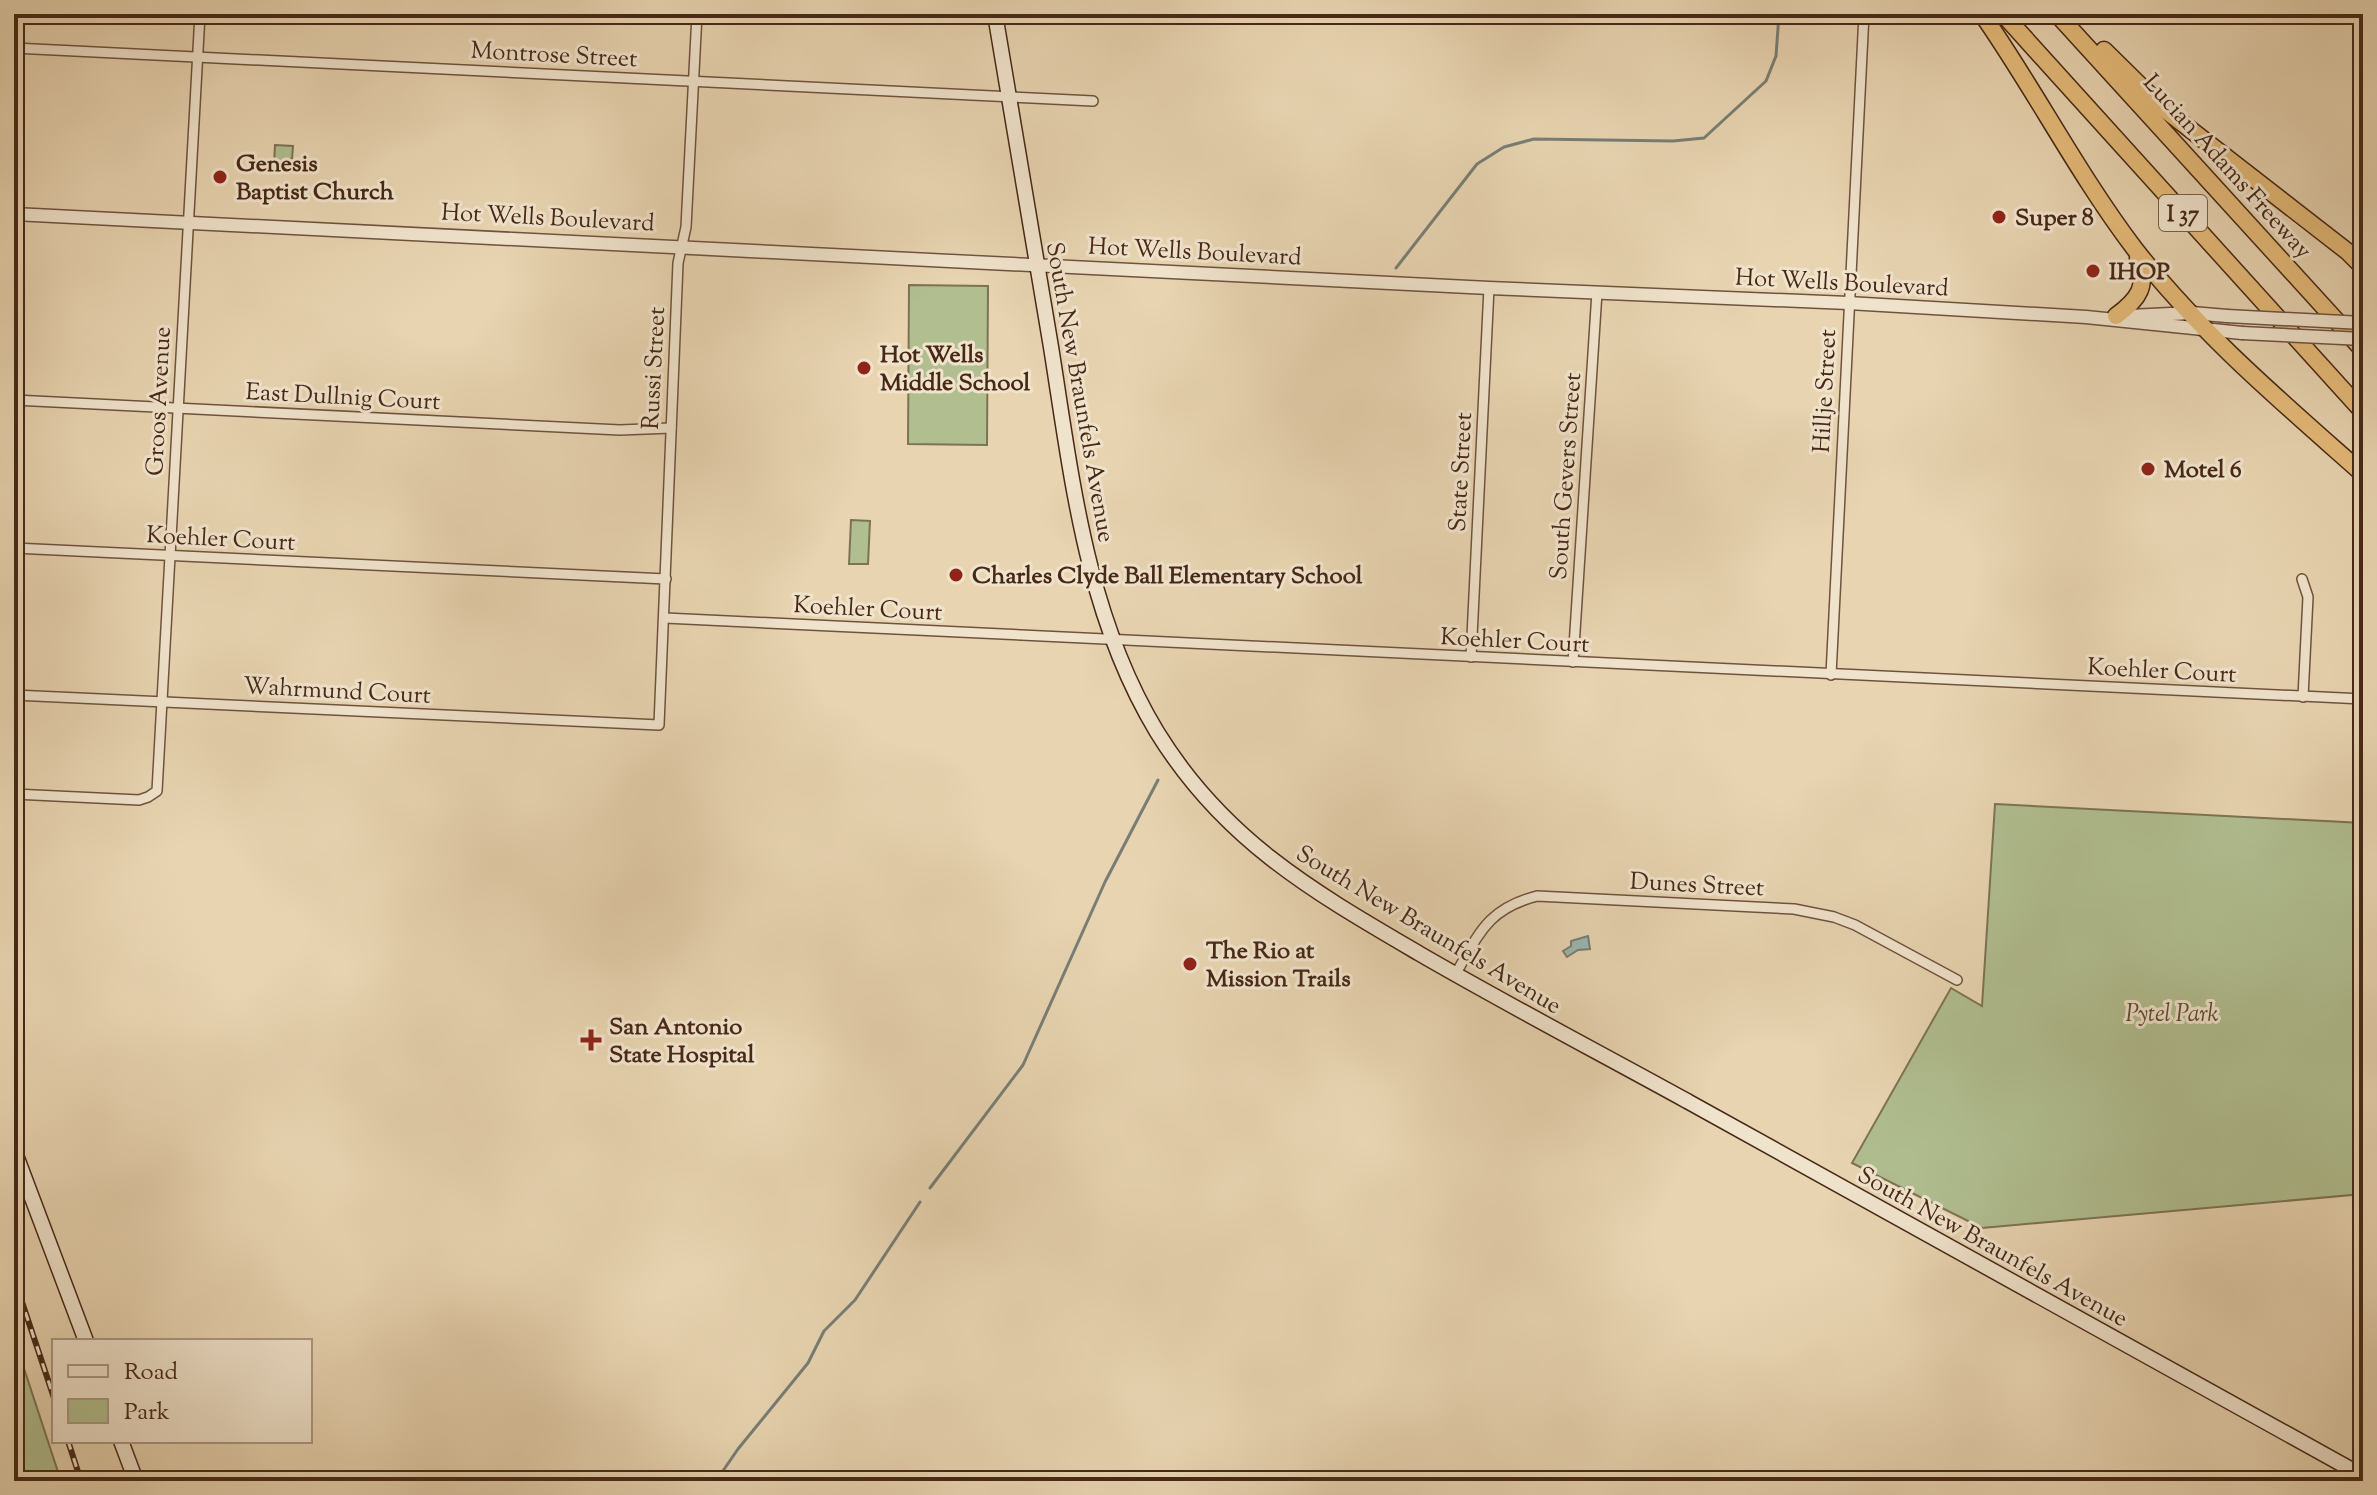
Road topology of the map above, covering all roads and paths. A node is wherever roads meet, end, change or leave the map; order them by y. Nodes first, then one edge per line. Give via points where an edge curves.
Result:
1 (200, 14) edge
2 (697, 14) edge
3 (995, 14) edge
4 (1864, 14) edge
5 (1982, 14) edge
6 (2003, 14) edge
7 (2057, 14) edge
8 (2066, 14) edge
9 (14, 48) edge
10 (198, 57) junction
11 (694, 81) junction
12 (1008, 97) junction
13 (1093, 101) dead end
14 (14, 214) edge
15 (188, 223) junction
16 (682, 246) junction
17 (2135, 249) junction
18 (1037, 265) junction
19 (2363, 267) edge
20 (1489, 288) junction
21 (1597, 292) junction
22 (1848, 303) junction
23 (2192, 313) junction
24 (2116, 316) junction
25 (2086, 317) junction
26 (2363, 323) edge
27 (2207, 331) junction
28 (2363, 339) edge
29 (2363, 350) edge
30 (14, 400) edge
31 (178, 407) junction
32 (2363, 412) edge
33 (671, 428) junction
34 (2363, 474) edge
35 (14, 548) edge
36 (170, 556) junction
37 (666, 579) junction
38 (2302, 579) dead end
39 (665, 618) junction
40 (1114, 640) junction
41 (1471, 657) junction
42 (1573, 662) junction
43 (1831, 675) junction
44 (14, 695) edge
45 (2303, 697) junction
46 (2363, 699) edge
47 (162, 703) junction
48 (659, 725) joint
49 (14, 794) edge
50 (1455, 975) junction
51 (1957, 980) dead end
52 (14, 1150) edge
53 (85, 1339) edge
54 (122, 1443) edge
55 (2363, 1476) edge
56 (136, 1481) edge

1 - 10 street, Groos Avenue
2 - 11 street, Russi Street
3 - 12 main road, South New Braunfels Avenue
4 - 22 street, Hillje Street
5 - 17 highway
6 - 32 highway, I 37
7 - 29 highway, Lucian Adams Freeway / I 37
8 - 19 highway via 2164,109
9 - 10 street, Montrose Street
10 - 11 street, Montrose Street
10 - 15 street, Groos Avenue
11 - 12 street, Montrose Street
11 - 16 street, Russi Street
12 - 13 street, Montrose Street
12 - 18 main road, South New Braunfels Avenue
14 - 15 street, Hot Wells Boulevard
15 - 16 street, Hot Wells Boulevard
15 - 31 street, Groos Avenue
16 - 18 street, Hot Wells Boulevard
16 - 33 street, Russi Street
17 - 23 highway
17 - 24 highway via 2144,274 2142,287
18 - 20 street, Hot Wells Boulevard
18 - 40 main road, South New Braunfels Avenue via 1088,563
20 - 21 street, Hot Wells Boulevard
20 - 41 street, State Street
21 - 22 street, Hot Wells Boulevard
21 - 42 street, South Gevers Street
22 - 25 street, Hot Wells Boulevard
22 - 43 street, Hillje Street
23 - 24 street, Hot Wells Boulevard
23 - 26 street, Hot Wells Boulevard, bridge
23 - 27 highway
24 - 25 street, Hot Wells Boulevard
25 - 27 street, Hot Wells Boulevard
27 - 28 street, Hot Wells Boulevard, bridge
27 - 34 highway
30 - 31 street, East Dullnig Court
31 - 33 street, East Dullnig Court via 620,430
31 - 36 street, Groos Avenue
33 - 37 street, Russi Street
35 - 36 street, Koehler Court
36 - 37 street, Koehler Court
36 - 47 street, Groos Avenue
37 - 39 street, Russi Street
38 - 45 street via 2308,597
39 - 40 street, Koehler Court
39 - 48 street, Russi Street
40 - 41 street, Koehler Court
40 - 50 main road, South New Braunfels Avenue via 1157,731 1223,817 1305,886
41 - 42 street, Koehler Court
42 - 43 street, Koehler Court
43 - 45 street, Koehler Court
44 - 47 street, Wahrmund Court
45 - 46 street, Koehler Court
47 - 48 street, Wahrmund Court
47 - 49 street, Groos Avenue via 157,791 148,797
50 - 51 street, Dunes Street via 1495,914 1537,896 1794,909 1855,925
50 - 55 main road, South New Braunfels Avenue
52 - 53 main road
54 - 56 main road

